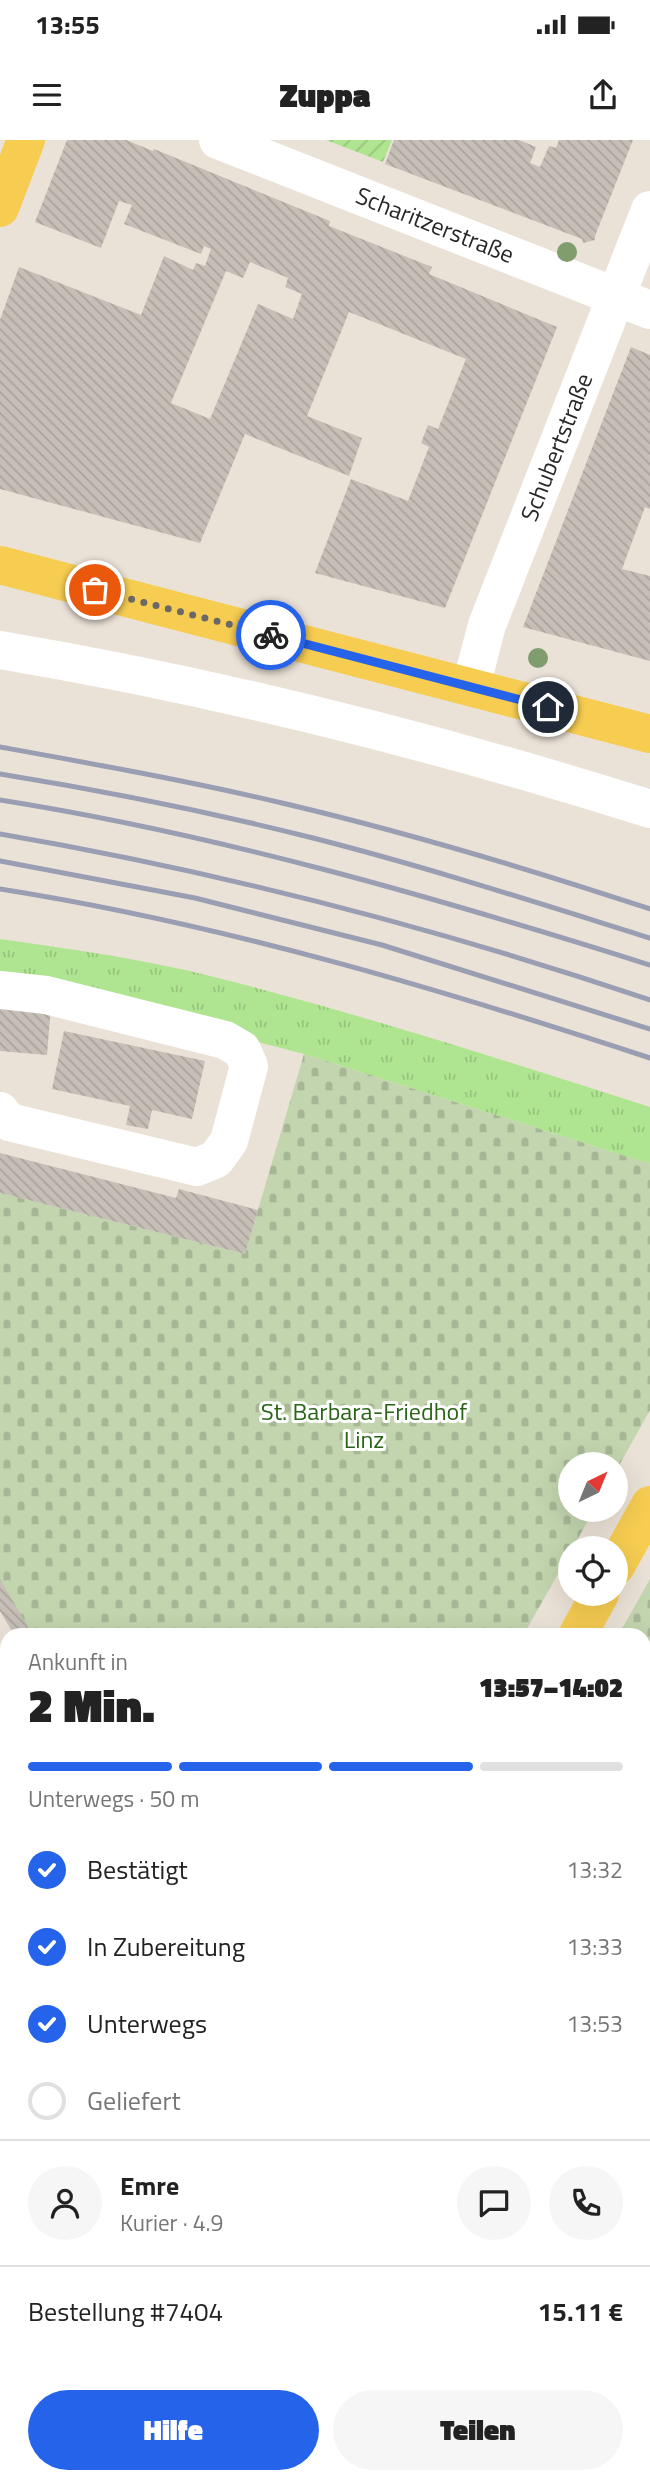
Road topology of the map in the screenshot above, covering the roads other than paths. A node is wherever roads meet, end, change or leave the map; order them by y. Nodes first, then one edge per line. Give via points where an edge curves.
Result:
1 (26, 140) edge
2 (218, 140) edge
3 (0, 208) edge
4 (650, 210) edge
5 (615, 297) junction
6 (650, 310) edge
7 (0, 565) edge
8 (0, 650) edge
9 (471, 687) junction
10 (650, 734) edge
11 (650, 809) edge
12 (0, 990) edge
13 (0, 1111) edge
14 (650, 1505) edge
15 (628, 1544) edge
16 (593, 1606) edge
17 (581, 1628) edge

1 - 3 main road
2 - 5 street, Scharitzerstraße
4 - 5 street, Schubertstraße
5 - 6 street, Scharitzerstraße
5 - 9 street, Schubertstraße via 487,625
7 - 9 main road
8 - 11 street via 173,682 396,735
9 - 10 main road
12 - 13 street via 46,995 225,1040 242,1050 249,1066 229,1141 216,1159 197,1167 9,1122
14 - 15 main road
16 - 17 main road

